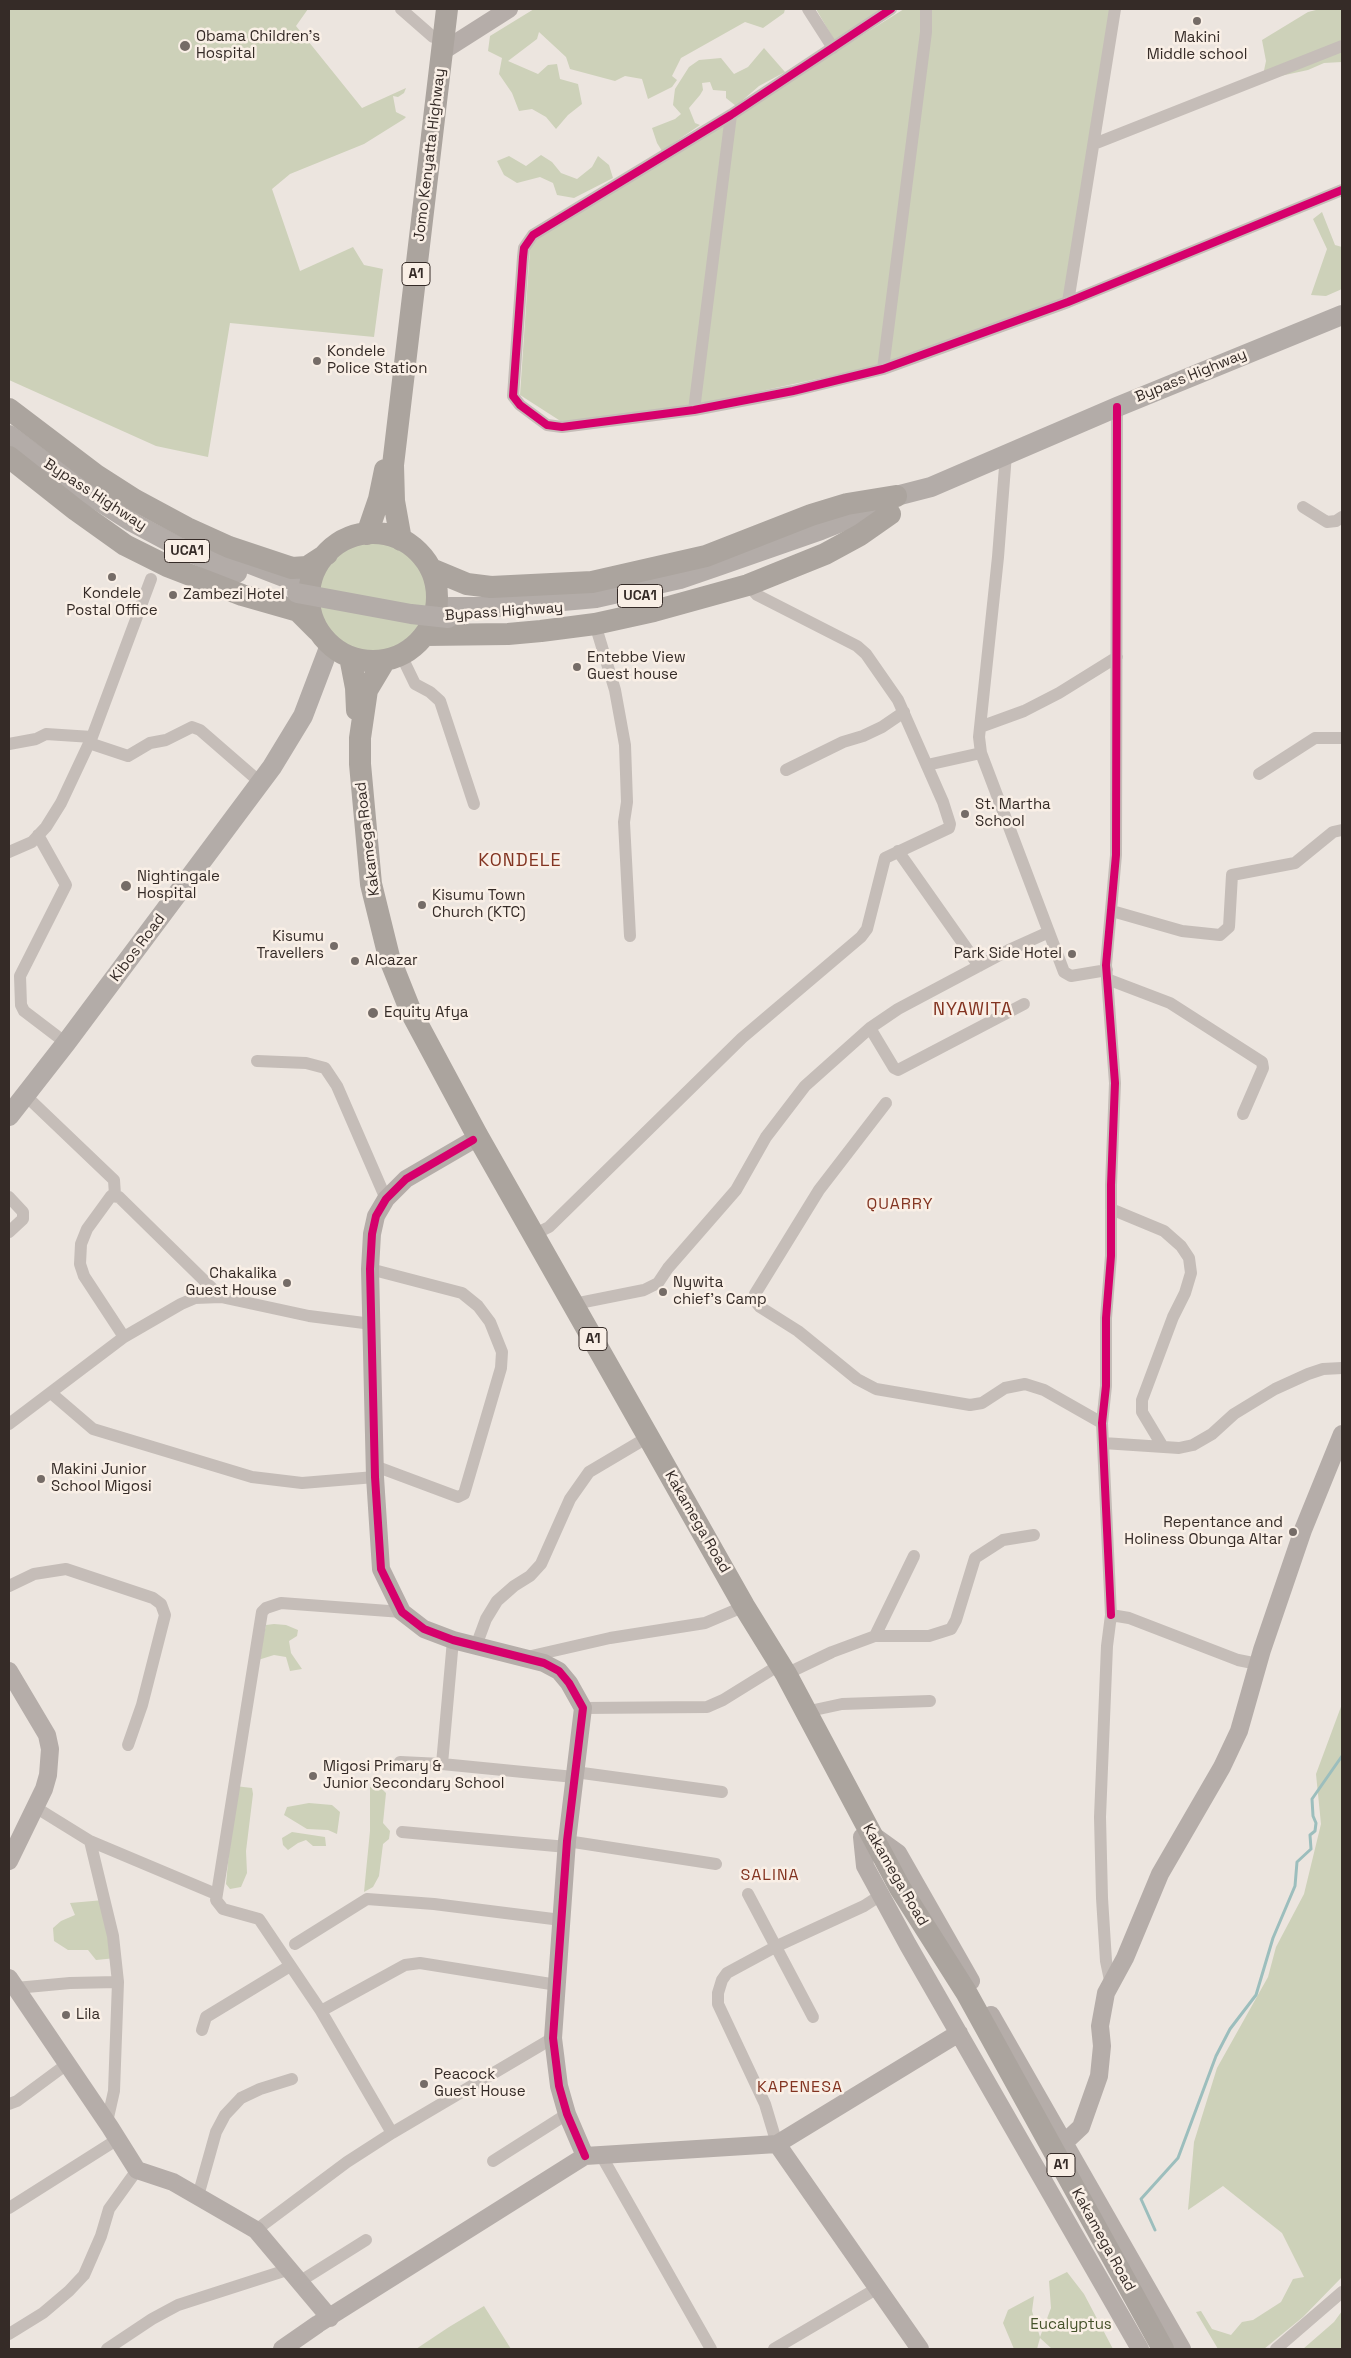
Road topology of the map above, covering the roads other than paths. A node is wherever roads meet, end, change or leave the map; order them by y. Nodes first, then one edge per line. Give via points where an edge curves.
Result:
1 (401, 9) edge
2 (436, 9) edge
3 (446, 9) edge
4 (509, 9) edge
5 (808, 9) edge
6 (891, 9) edge
7 (926, 9) edge
8 (1115, 9) edge
9 (438, 44) junction
10 (1342, 46) edge
11 (833, 48) junction
12 (731, 115) junction
13 (1094, 144) junction
14 (1342, 190) edge
15 (1068, 302) junction
16 (1342, 314) edge
17 (883, 369) junction
18 (1117, 407) junction
19 (9, 409) edge
20 (694, 410) junction
21 (9, 421) edge
22 (9, 435) edge
23 (1006, 454) junction
24 (9, 457) edge
25 (88, 488) junction
26 (893, 505) junction
27 (1303, 507) dead end
28 (1342, 517) edge
29 (367, 534) junction
30 (401, 540) junction
31 (327, 553) junction
32 (431, 569) junction
33 (151, 580) dead end
34 (748, 585) junction
35 (595, 624) junction
36 (425, 635) junction
37 (324, 638) junction
38 (350, 657) junction
39 (1117, 657) junction
40 (393, 658) junction
41 (904, 712) junction
42 (980, 728) junction
43 (1342, 738) edge
44 (91, 740) junction
45 (9, 744) edge
46 (981, 753) junction
47 (927, 766) junction
48 (786, 770) dead end
49 (1259, 774) dead end
50 (260, 783) junction
51 (474, 804) dead end
52 (1342, 830) edge
53 (38, 835) junction
54 (898, 851) junction
55 (9, 852) edge
56 (1112, 911) junction
57 (1049, 932) junction
58 (630, 936) dead end
59 (979, 966) junction
60 (1107, 974) junction
61 (1024, 1004) dead end
62 (870, 1028) junction
63 (66, 1043) junction
64 (257, 1061) dead end
65 (25, 1095) junction
66 (886, 1103) dead end
67 (1243, 1114) dead end
68 (9, 1116) edge
69 (473, 1140) junction
70 (115, 1195) junction
71 (9, 1196) edge
72 (386, 1199) junction
73 (1112, 1209) junction
74 (9, 1232) edge
75 (535, 1234) junction
76 (370, 1269) junction
77 (221, 1297) junction
78 (574, 1304) junction
79 (372, 1324) junction
80 (124, 1337) junction
81 (1342, 1368) edge
82 (51, 1393) junction
83 (1102, 1423) junction
84 (9, 1424) edge
85 (1342, 1434) edge
86 (643, 1440) junction
87 (1103, 1443) junction
88 (1163, 1447) junction
89 (375, 1472) junction
90 (1034, 1535) dead end
91 (914, 1556) dead end
92 (9, 1586) edge
93 (738, 1609) junction
94 (402, 1612) junction
95 (1110, 1615) junction
96 (875, 1636) junction
97 (452, 1640) junction
98 (476, 1646) junction
99 (523, 1658) junction
100 (1258, 1664) junction
101 (779, 1671) junction
102 (9, 1672) edge
103 (930, 1701) dead end
104 (583, 1708) junction
105 (805, 1712) junction
106 (128, 1745) dead end
107 (400, 1762) dead end
108 (442, 1764) junction
109 (575, 1775) junction
110 (722, 1792) dead end
111 (35, 1807) junction
112 (402, 1832) dead end
113 (866, 1835) junction
114 (90, 1841) junction
115 (567, 1844) junction
116 (9, 1861) edge
117 (716, 1864) dead end
118 (216, 1894) junction
119 (748, 1894) dead end
120 (881, 1895) junction
121 (561, 1920) junction
122 (295, 1944) dead end
123 (778, 1946) junction
124 (290, 1966) junction
125 (118, 1982) junction
126 (12, 1983) edge
127 (953, 1984) junction
128 (557, 1985) junction
129 (1111, 1985) junction
130 (321, 2011) junction
131 (813, 2017) dead end
132 (202, 2030) dead end
133 (960, 2033) junction
134 (553, 2038) junction
135 (67, 2064) junction
136 (292, 2078) dead end
137 (9, 2104) edge
138 (567, 2114) junction
139 (107, 2122) junction
140 (392, 2133) junction
141 (118, 2139) junction
142 (1064, 2142) junction
143 (777, 2144) junction
144 (593, 2155) junction
145 (493, 2162) dead end
146 (137, 2170) junction
147 (198, 2196) junction
148 (9, 2208) edge
149 (256, 2230) junction
150 (366, 2240) dead end
151 (295, 2275) junction
152 (876, 2289) junction
153 (1342, 2292) edge
154 (330, 2318) junction
155 (9, 2334) edge
156 (107, 2349) edge
157 (282, 2349) edge
158 (711, 2349) edge
159 (774, 2349) edge
160 (920, 2349) edge
161 (1140, 2349) edge
162 (1153, 2349) edge
163 (1164, 2349) edge
164 (1182, 2349) edge
165 (1276, 2349) edge

1 - 9 street
2 - 9 highway, Jomo Kenyatta Highway / A1
3 - 9 highway, Jomo Kenyatta Highway / A1
4 - 9 street
5 - 11 street
6 - 11 street
7 - 17 street via 926,32
8 - 13 street
9 - 29 highway, Jomo Kenyatta Highway / A1 via 386,462 379,499
9 - 30 highway, Jomo Kenyatta Highway / A1 via 394,464 394,502
10 - 13 street
11 - 12 street
12 - 20 street
12 - 20 street via 533,236 524,248 513,396 520,405 547,425 562,428
13 - 15 street
14 - 15 street
15 - 17 street
16 - 18 main road, Bypass Highway / UCA1
17 - 20 street via 793,392
18 - 23 main road, Bypass Highway / UCA1
18 - 39 street
19 - 31 highway via 96,475 187,528 229,547 292,568 307,567
21 - 25 main road, Bypass Highway / UCA1
22 - 25 main road, Bypass Highway / UCA1
23 - 26 main road, Bypass Highway / UCA1
23 - 42 street
24 - 37 highway via 125,545 167,566 242,595 298,611
25 - 26 main road, Bypass Highway / UCA1 via 189,538 290,582 356,595 448,607 497,608 596,598 680,579 823,533 884,504
26 - 32 highway via 847,504 706,556 592,582 492,588 459,581
26 - 34 highway via 860,535 825,554
27 - 28 street via 1327,522
29 - 30 highway, A1
29 - 31 highway, A1 via 339,544
30 - 32 highway, A1 via 418,552
31 - 37 highway via 316,570 310,590 310,604
32 - 36 highway, A1 via 437,603
33 - 44 street
34 - 35 highway
34 - 41 street via 757,595 857,646 893,690
35 - 36 highway via 508,634
35 - 58 street via 615,690 625,745 624,822
36 - 40 highway, A1 via 414,647
37 - 38 highway
37 - 50 main road, Kibos Road via 303,716
38 - 40 highway via 367,661
38 - 69 highway, Kakamega Road / A1 via 356,688 355,766 365,885 385,960 407,1014
39 - 42 street via 1024,712
39 - 56 street via 1116,855
40 - 51 street via 415,684 440,701
40 - 75 highway, Kakamega Road / A1 via 367,690 360,738 371,884 389,957 415,1020
41 - 47 street
41 - 48 street via 882,727
42 - 46 street
43 - 49 street via 1315,738
44 - 45 street via 46,734
44 - 50 street via 128,756 150,743 166,740 192,727 200,730
44 - 53 street via 61,803
46 - 47 street
46 - 57 street
47 - 54 street via 948,815 949,828
50 - 63 main road, Kibos Road
52 - 56 street via 1333,832 1295,863 1232,875 1228,927 1220,934 1182,931
53 - 55 street via 24,847
53 - 63 street via 66,884 20,976 21,1005 24,1011
54 - 59 street
54 - 75 street via 885,858 867,929 861,937 742,1038 549,1226
56 - 60 street
57 - 59 street
57 - 60 street via 1068,976
59 - 62 street via 898,1009
60 - 67 street via 1170,1003 1262,1062 1263,1068
60 - 73 street via 1115,1083
61 - 62 street via 898,1070
62 - 78 street via 795,1098 763,1141 736,1190 658,1283 644,1290
63 - 65 main road, Kibos Road
64 - 72 street via 306,1063 325,1068 337,1086
65 - 68 main road, Kibos Road
65 - 70 street via 114,1180
66 - 83 street via 819,1190 756,1294 756,1302 857,1379 876,1389 970,1406 982,1403 1005,1388 1025,1384 1044,1390
69 - 72 street via 406,1179
69 - 86 highway, Kakamega Road / A1
70 - 77 street
70 - 80 street via 104,1204 87,1230 79,1256 84,1276
71 - 74 street via 23,1212 23,1218
72 - 76 street via 376,1216
73 - 83 street
73 - 88 street via 1164,1231 1189,1258 1191,1273 1186,1293 1173,1318 1142,1400 1142,1412
75 - 78 highway, Kakamega Road / A1
76 - 79 street
76 - 89 street via 462,1293 490,1322 502,1352 501,1368 464,1494 458,1497
77 - 79 street via 309,1316
77 - 80 street via 189,1300
78 - 101 highway, Kakamega Road / A1
79 - 89 street
80 - 82 street
81 - 88 street via 1323,1369 1275,1389 1193,1445
82 - 84 street
82 - 89 street via 93,1429 252,1477 302,1483
83 - 87 street
85 - 100 street via 1303,1530
86 - 93 highway, Kakamega Road / A1
86 - 98 street via 590,1472 570,1499 541,1564 498,1601 486,1619
87 - 88 street
87 - 95 street
89 - 94 street via 381,1569
90 - 96 street via 1003,1540 975,1558 951,1629 929,1636
91 - 96 street
92 - 106 street via 34,1574 66,1569 153,1598 161,1604 165,1616
93 - 99 street via 705,1623 610,1638
93 - 101 highway, Kakamega Road / A1
94 - 97 street via 424,1629
94 - 118 street via 281,1603 262,1612
95 - 100 street via 1129,1618 1238,1660
95 - 129 street via 1100,1817 1106,1961
96 - 101 street
97 - 98 street
97 - 108 street
98 - 99 street
99 - 104 street via 544,1662 559,1671
100 - 129 street via 1239,1731 1222,1767 1160,1874
101 - 104 street via 706,1707
101 - 105 highway, Kakamega Road / A1
101 - 113 highway, Kakamega Road / A1
102 - 111 street via 34,1710 48,1742 48,1775
103 - 105 street via 842,1704
104 - 109 street
105 - 113 highway, Kakamega Road / A1
107 - 108 street
108 - 109 street
109 - 110 street
109 - 115 street
111 - 114 street
111 - 116 street
112 - 115 street
113 - 120 street via 865,1866
113 - 127 highway, Kakamega Road / A1 via 900,1888
113 - 142 street via 898,1853
114 - 118 street
114 - 125 street via 113,1936
115 - 117 street
115 - 121 street
118 - 124 street via 223,1909 259,1919
119 - 123 street
120 - 123 street
120 - 133 street
121 - 122 street via 367,1899
121 - 128 street
123 - 131 street
123 - 143 street via 727,1973 718,1999 765,2104
124 - 130 street
124 - 132 street via 206,2017
125 - 126 street
125 - 139 street via 114,2091
126 - 135 street
127 - 162 highway, Kakamega Road / A1
127 - 163 highway, Kakamega Road / A1
128 - 130 street via 420,1963 405,1965
128 - 134 street
129 - 142 street via 1100,2026 1099,2076 1081,2127
130 - 140 street
133 - 143 street
133 - 161 street
134 - 138 street via 559,2086
134 - 140 street
135 - 137 street
135 - 139 street
136 - 147 street via 241,2098 225,2115 216,2132
138 - 144 street
138 - 145 street
139 - 141 street
140 - 149 street via 347,2162
141 - 146 street
141 - 148 street
142 - 164 street
143 - 144 street
143 - 152 street
144 - 154 street
144 - 158 street
146 - 147 street via 173,2182
146 - 155 street via 109,2209 84,2275 43,2313
147 - 149 street
149 - 151 street
150 - 151 street
151 - 154 street
151 - 156 street via 178,2305
152 - 159 street
152 - 160 street
153 - 165 street
154 - 157 street

